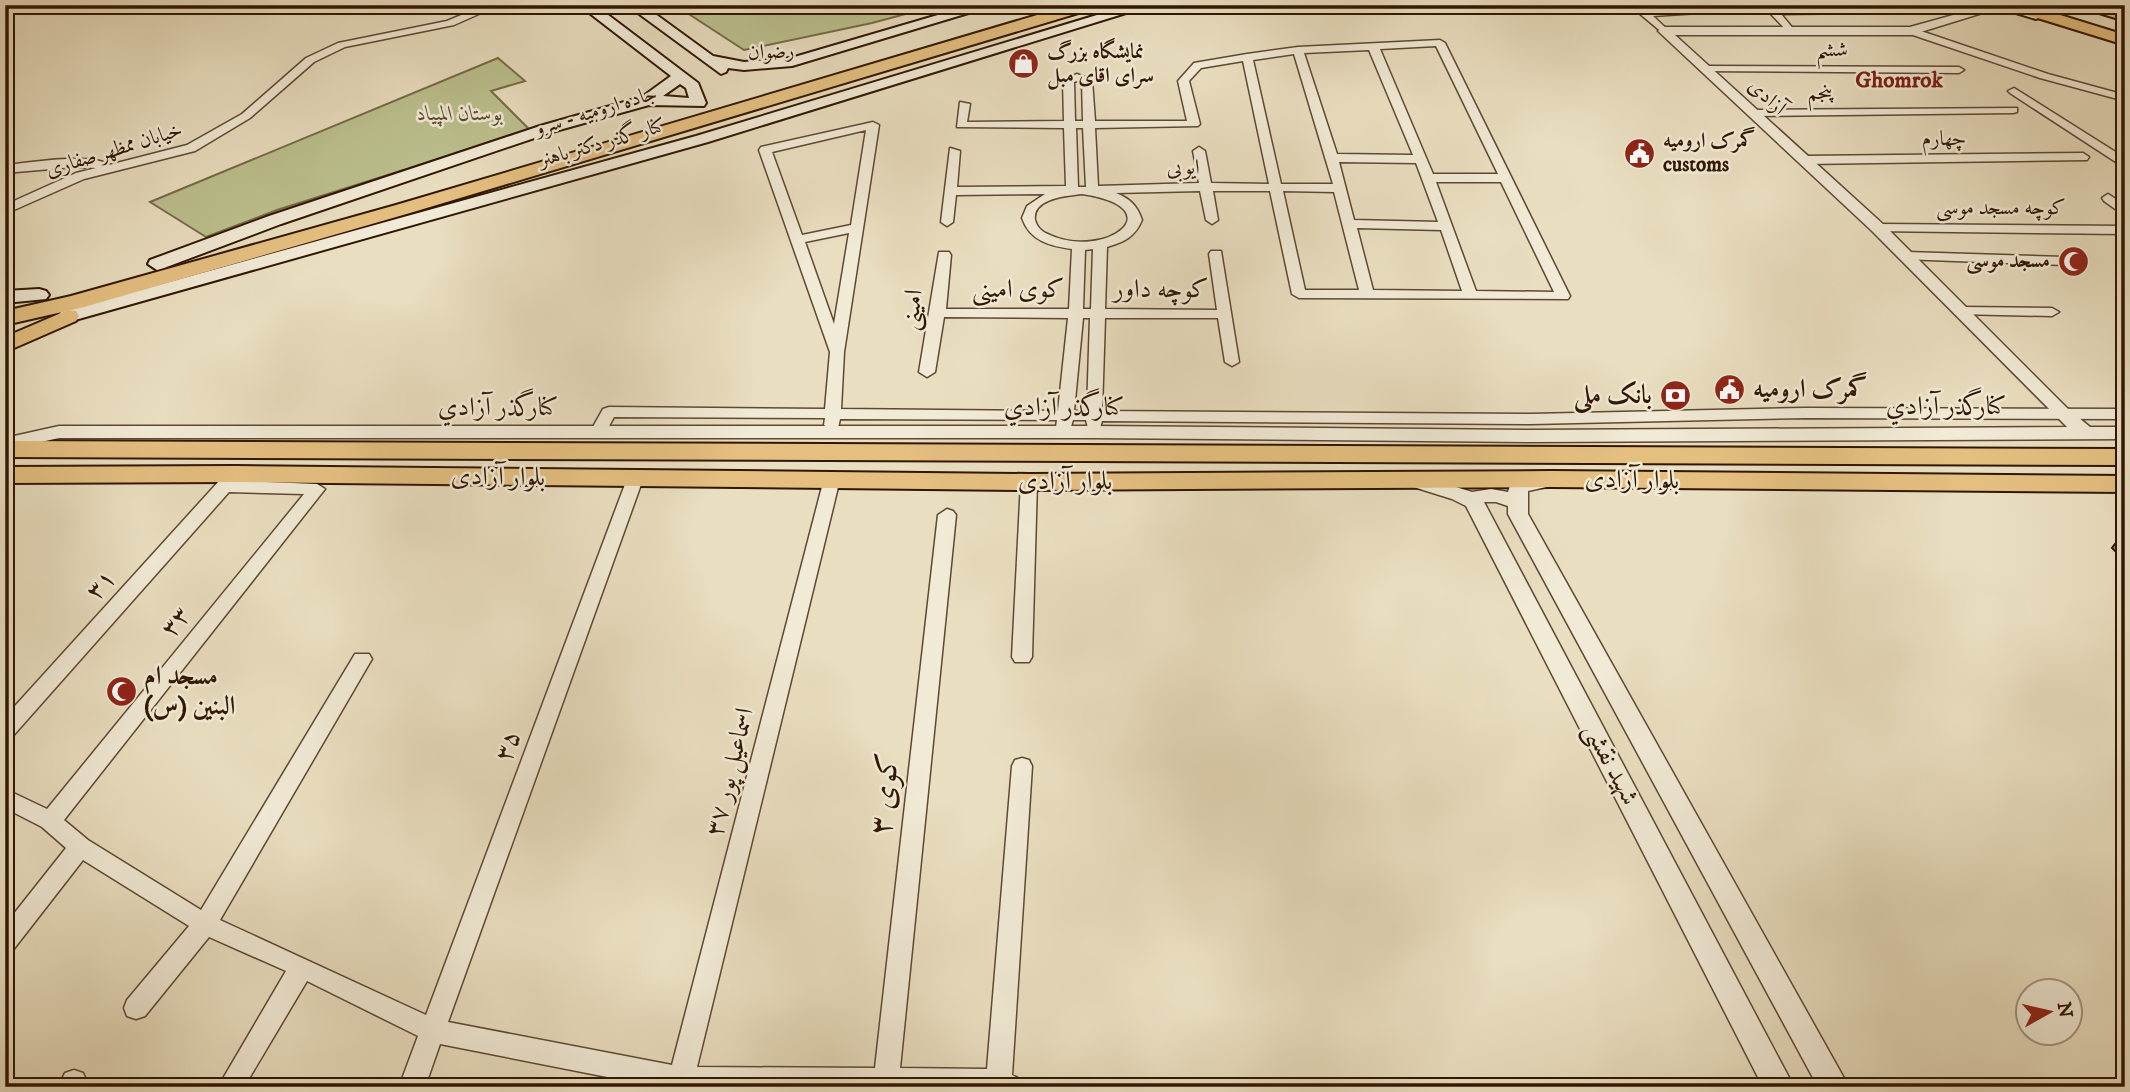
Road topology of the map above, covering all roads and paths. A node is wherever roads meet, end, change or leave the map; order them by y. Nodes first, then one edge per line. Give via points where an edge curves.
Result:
1 (494, 5) edge
2 (586, 5) edge
3 (634, 5) edge
4 (988, 5) edge
5 (1088, 5) edge
6 (1146, 5) edge
7 (2063, 5) edge
8 (2089, 5) edge
9 (2105, 5) edge
10 (2002, 6) edge
11 (1029, 7) edge
12 (1725, 9) dead end
13 (1856, 11) dead end
14 (2123, 19) edge
15 (1664, 31) junction
16 (1790, 31) junction
17 (1911, 31) junction
18 (2125, 41) edge
19 (1373, 46) junction
20 (1298, 50) junction
21 (1247, 57) junction
22 (710, 60) junction
23 (1705, 69) junction
24 (1959, 70) dead end
25 (807, 72) junction
26 (728, 75) junction
27 (2045, 76) junction
28 (690, 89) junction
29 (2125, 98) edge
30 (649, 100) junction
31 (964, 104) dead end
32 (2013, 110) dead end
33 (1752, 113) junction
34 (1069, 124) junction
35 (1088, 124) junction
36 (954, 151) dead end
37 (1199, 151) dead end
38 (2083, 157) dead end
39 (1332, 158) junction
40 (1421, 159) junction
41 (1805, 160) junction
42 (2125, 164) edge
43 (119, 165) junction
44 (5, 169) edge
45 (1430, 178) junction
46 (1506, 178) junction
47 (542, 184) junction
48 (1206, 187) junction
49 (1275, 187) junction
50 (1340, 188) junction
51 (1072, 190) junction
52 (1092, 190) junction
53 (950, 191) junction
54 (2108, 198) dead end
55 (403, 209) junction
56 (5, 210) edge
57 (2125, 212) edge
58 (1212, 220) dead end
59 (947, 222) dead end
60 (1350, 224) junction
61 (1446, 226) junction
62 (857, 228) junction
63 (1878, 228) junction
64 (2125, 230) edge
65 (797, 240) junction
66 (1100, 244) junction
67 (1079, 246) junction
68 (1216, 254) dead end
69 (944, 255) dead end
70 (1906, 256) junction
71 (2064, 261) dead end
72 (157, 264) junction
73 (1367, 294) junction
74 (39, 295) joint
75 (1470, 295) junction
76 (5, 299) edge
77 (72, 309) junction
78 (1960, 311) junction
79 (2052, 312) dead end
80 (938, 313) junction
81 (1076, 314) junction
82 (1097, 314) junction
83 (1225, 314) junction
84 (5, 318) edge
85 (5, 329) edge
86 (5, 345) edge
87 (837, 352) junction
88 (1232, 362) dead end
89 (927, 372) dead end
90 (2060, 412) junction
91 (835, 414) junction
92 (1805, 414) junction
93 (2125, 414) edge
94 (2084, 432) junction
95 (1094, 433) junction
96 (1819, 433) junction
97 (2125, 433) edge
98 (597, 434) junction
99 (831, 434) junction
100 (1064, 434) junction
101 (5, 444) edge
102 (5, 449) edge
103 (2125, 457) edge
104 (5, 475) edge
105 (635, 479) junction
106 (832, 479) junction
107 (1551, 479) junction
108 (230, 480) junction
109 (1411, 480) junction
110 (1029, 482) junction
111 (2125, 484) edge
112 (1474, 502) junction
113 (1516, 502) junction
114 (947, 515) dead end
115 (1022, 657) dead end
116 (362, 659) dead end
117 (5, 731) edge
118 (1022, 766) dead end
119 (5, 798) edge
120 (50, 821) junction
121 (80, 847) junction
122 (205, 924) junction
123 (5, 943) edge
124 (302, 967) junction
125 (135, 1009) dead end
126 (433, 1031) junction
127 (886, 1079) junction
128 (680, 1083) edge
129 (1004, 1084) edge
130 (230, 1087) edge
131 (412, 1087) edge
132 (1779, 1087) edge
133 (1834, 1087) edge

1 - 43 street, خیابان ممظهر صفاری via 450,23 342,45 310,60 226,130 191,148
2 - 28 main road
3 - 22 main road, رضوان
4 - 22 main road via 792,62 744,66
5 - 55 highway, جاده ارومیه - سرو
6 - 47 main road, کنار گذر دکتر باهنر
7 - 14 highway
8 - 14 highway
9 - 14 street
10 - 17 street
10 - 18 highway
11 - 25 highway, جاده ارومیه - سرو
12 - 15 street via 1644,13
13 - 16 street via 1773,11
15 - 16 street
15 - 23 street, آزادی
16 - 17 street
17 - 27 street
19 - 20 street
19 - 40 street
19 - 46 street via 1440,43
20 - 21 street
20 - 39 street
21 - 35 street via 1198,65 1183,81 1194,124
21 - 49 street
22 - 26 main road, رضوان
23 - 24 street, ششم
23 - 33 street, آزادی
25 - 26 main road, رضوان
25 - 28 highway, جاده ارومیه - سرو
26 - 28 main road via 716,85
27 - 29 street
27 - 42 street via 2014,91
28 - 30 main road
28 - 30 main road
28 - 72 highway, جاده ارومیه - سرو via 393,198
30 - 72 main road via 546,129
31 - 34 street via 961,125
32 - 33 street, پنجم
33 - 41 street, آزادی
34 - 35 street
34 - 35 street via 1068,80 1077,77 1087,80
34 - 51 street
35 - 52 street
36 - 53 street
37 - 48 street
38 - 41 street, چهارم
39 - 40 street
39 - 50 street
40 - 45 street
41 - 63 street, آزادی
43 - 44 street via 74,163
43 - 56 street, خیابان ممظهر صفاری via 80,176
45 - 46 street
45 - 61 street
46 - 75 street via 1563,296
47 - 55 highway
47 - 77 main road, کنار گذر دکتر باهنر
48 - 49 street, ایوبی
48 - 52 street, ایوبی
48 - 58 street
49 - 50 street, ایوبی
49 - 73 street via 1299,294
50 - 60 street
51 - 52 street, ایوبی
51 - 53 street, ایوبی
51 - 67 street via 1032,205 1027,223 1045,239
52 - 66 street via 1122,199 1137,215 1136,225 1128,233
53 - 59 street
54 - 57 street
55 - 77 highway, جاده ارومیه - سرو
60 - 61 street
60 - 73 street
61 - 75 street
62 - 65 street
62 - 65 street via 873,125 765,150
62 - 87 street
63 - 64 street, کوچه مسجد موسی
63 - 70 street, آزادی
65 - 87 street
66 - 67 street
66 - 82 street
67 - 81 street
68 - 83 street
69 - 80 street, امینی
70 - 71 street
70 - 78 street, آزادی
72 - 74 highway, جاده ارومیه - سرو
73 - 75 street
74 - 76 main road
77 - 84 highway, جاده ارومیه - سرو
77 - 85 main road
77 - 86 main road
78 - 79 street
78 - 90 street, آزادی
80 - 81 street, کوی امینی
80 - 89 street, امینی
81 - 82 street, کوی امینی
81 - 100 street
82 - 83 street, کوچه داور
82 - 95 street
83 - 88 street
87 - 91 street
90 - 92 street
90 - 93 street
90 - 94 street, آزادی
91 - 98 street via 609,412
91 - 99 street
91 - 100 street
92 - 95 street
92 - 96 street
94 - 96 street, کنارگذر آزادي
94 - 97 street, کنارگذر آزادي
95 - 96 street, کنارگذر آزادي
95 - 100 main road, بلوار آزادی
95 - 100 street
95 - 103 main road, بلوار آزادی
98 - 99 street, کنارگذر آزادي
98 - 101 street, کنارگذر آزادي via 59,432
99 - 100 street, کنارگذر آزادي
100 - 102 main road, بلوار آزادی
104 - 108 main road, بلوار آزادی
105 - 106 main road, بلوار آزادی
105 - 108 main road, بلوار آزادی
105 - 126 street, ۳۵
106 - 110 main road, بلوار آزادی
106 - 128 street, اسماعیل پور ۳۷
107 - 109 main road, بلوار آزادی
107 - 111 main road, بلوار آزادی
107 - 113 street via 1518,487
108 - 117 street, ۳۱
108 - 120 street, ۳۳ via 317,489
109 - 110 main road, بلوار آزادی
109 - 112 street
110 - 115 street
112 - 113 street via 1494,495
112 - 132 street, شهید نقشی
113 - 133 street, شهید نقشی via 1518,514
114 - 127 street, کوی ۳
116 - 122 street
118 - 129 street
119 - 120 street
120 - 121 street
121 - 122 street
121 - 123 street
122 - 124 street
122 - 125 street
124 - 126 street
124 - 130 street
126 - 128 street
126 - 131 street, ۳۵
127 - 128 street
127 - 129 street

